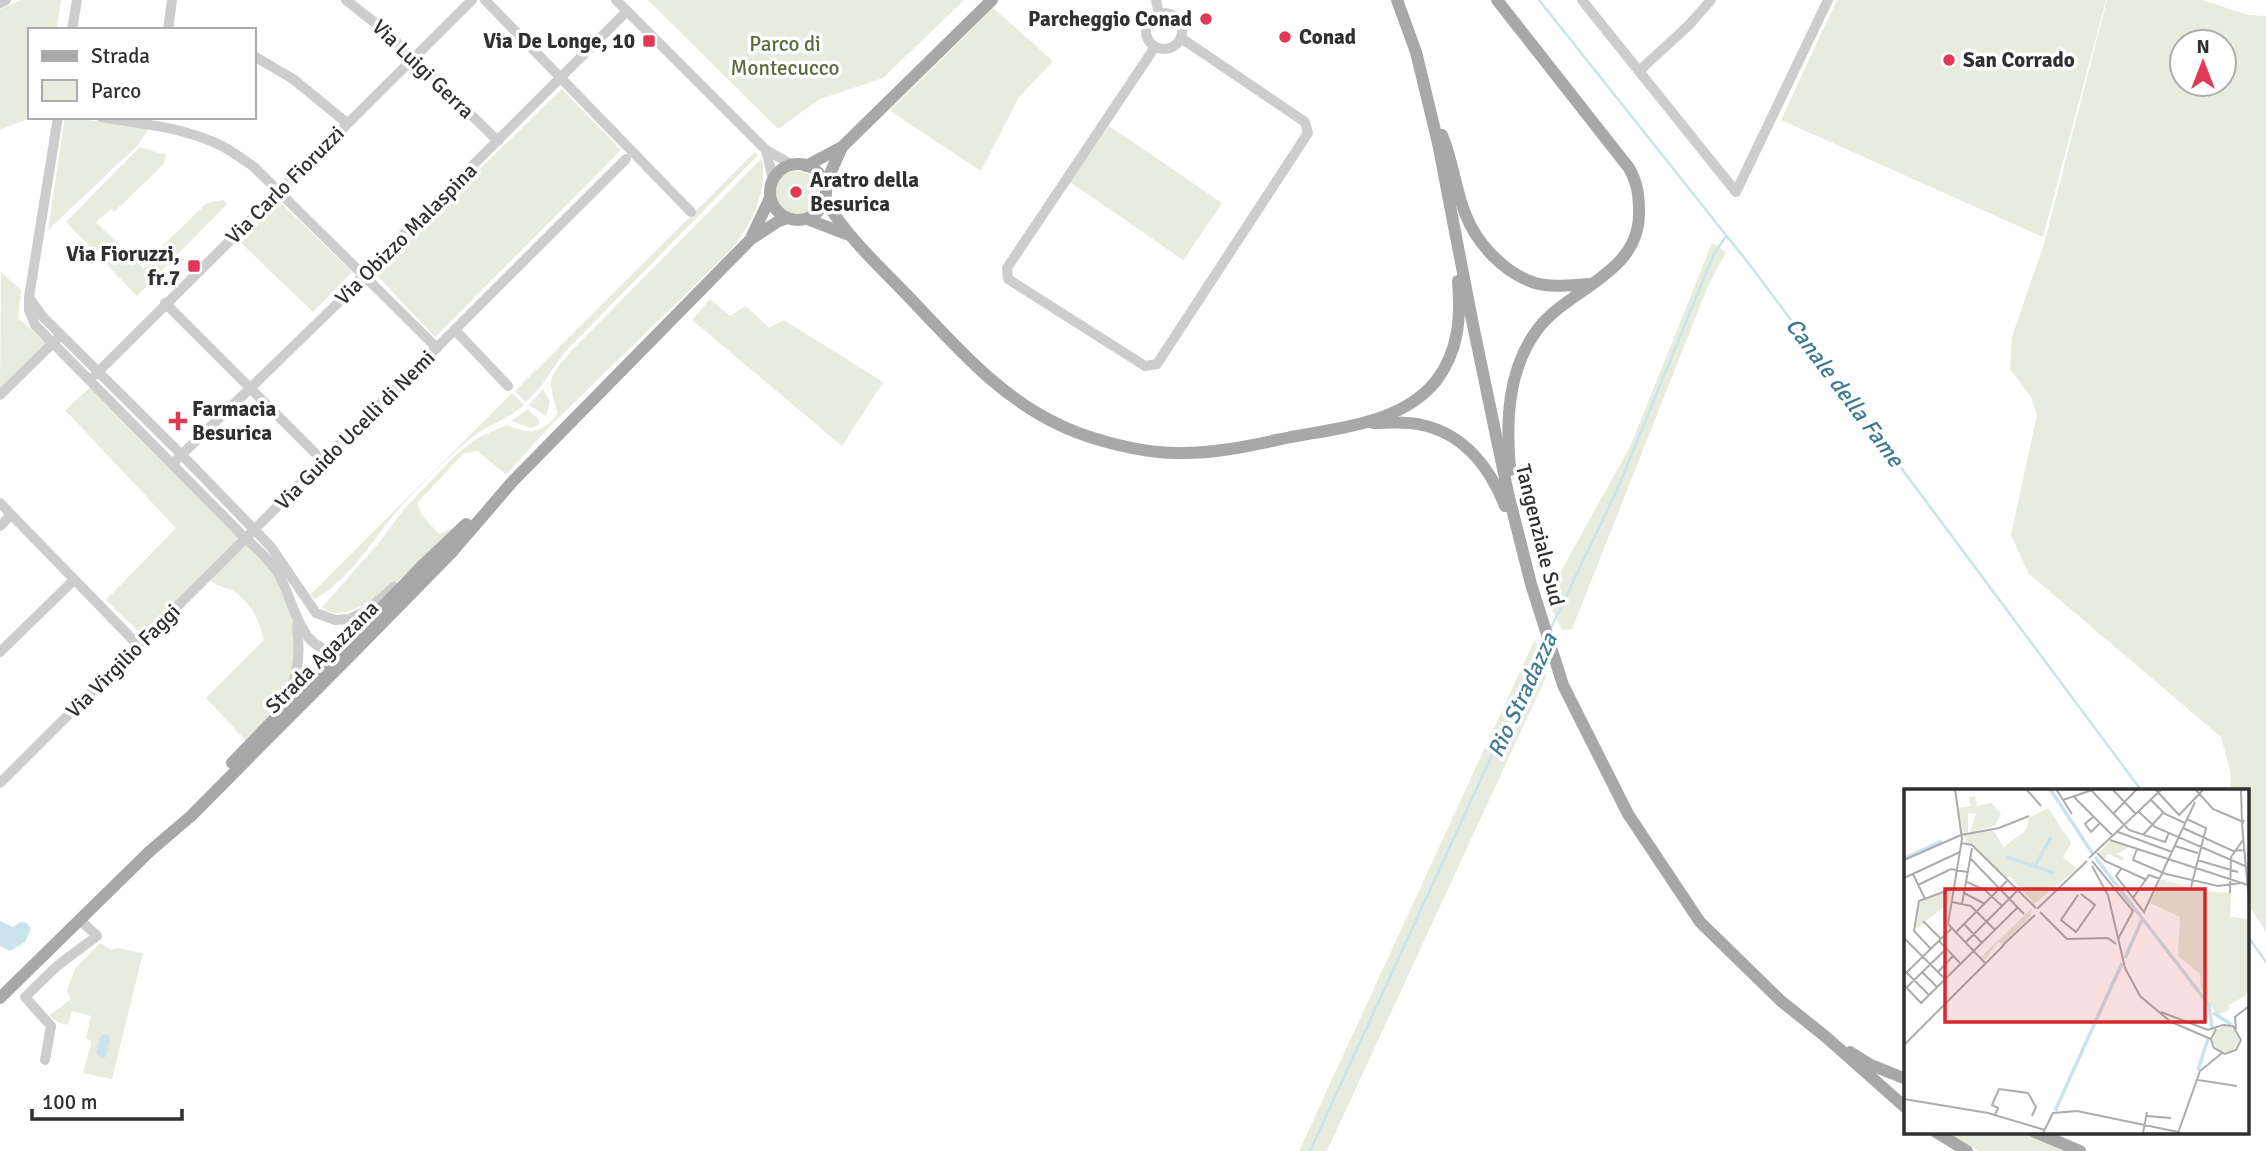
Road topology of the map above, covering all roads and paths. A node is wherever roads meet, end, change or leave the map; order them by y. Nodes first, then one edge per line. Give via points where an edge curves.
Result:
1 (6, 0) edge
2 (77, 0) edge
3 (172, 0) edge
4 (346, 0) edge
5 (472, 0) edge
6 (485, 0) edge
7 (616, 0) edge
8 (992, 0) edge
9 (1156, 0) edge
10 (1397, 0) edge
11 (1497, 0) edge
12 (1582, 0) edge
13 (1711, 0) edge
14 (1828, 0) edge
15 (0, 3) edge
16 (627, 11) junction
17 (1158, 14) junction
18 (72, 28) edge
19 (168, 28) edge
20 (1181, 38) junction
21 (1155, 47) junction
22 (256, 57) edge
23 (413, 58) junction
24 (1639, 71) junction
25 (561, 78) junction
26 (1426, 88) junction
27 (58, 119) edge
28 (128, 119) edge
29 (154, 121) edge
30 (347, 123) junction
31 (498, 141) junction
32 (842, 147) junction
33 (766, 150) junction
34 (626, 159) dead end
35 (800, 165) junction
36 (773, 179) junction
37 (825, 185) junction
38 (279, 190) junction
39 (770, 198) junction
40 (825, 200) junction
41 (1451, 204) junction
42 (691, 212) dead end
43 (787, 218) junction
44 (807, 219) junction
45 (848, 235) junction
46 (751, 239) junction
47 (364, 274) junction
48 (1589, 284) junction
49 (29, 297) junction
50 (165, 303) junction
51 (455, 330) junction
52 (62, 334) junction
53 (53, 343) junction
54 (437, 348) junction
55 (98, 371) junction
56 (90, 380) junction
57 (508, 386) dead end
58 (250, 388) junction
59 (0, 395) edge
60 (1365, 423) junction
61 (181, 454) junction
62 (324, 462) junction
63 (173, 463) junction
64 (513, 481) junction
65 (0, 503) edge
66 (11, 515) junction
67 (1514, 515) junction
68 (0, 526) edge
69 (255, 531) junction
70 (245, 538) junction
71 (1525, 559) junction
72 (423, 565) junction
73 (75, 580) junction
74 (411, 594) junction
75 (295, 611) junction
76 (138, 645) junction
77 (340, 650) junction
78 (0, 652) edge
79 (267, 727) junction
80 (1, 780) edge
81 (150, 852) junction
82 (80, 920) junction
83 (0, 998) edge
84 (1826, 1037) junction
85 (45, 1060) dead end
86 (1904, 1078) edge
87 (1904, 1106) edge
88 (1939, 1134) edge
89 (2040, 1134) edge
90 (1967, 1151) edge
91 (2080, 1151) edge

1 - 15 street
2 - 18 street
3 - 19 street
4 - 23 street, Via Luigi Gerra
5 - 23 street, Via Carlo Fioruzzi
6 - 25 street
7 - 16 street
8 - 32 main road
9 - 17 street
10 - 26 main road, Tangenziale Sud
11 - 48 main road via 1637,183 1639,224 1633,244 1608,273
12 - 24 street
13 - 24 street
14 - 24 street via 1736,192
16 - 25 street, Via Obizzo Malaspina
16 - 33 street
17 - 20 street via 1178,19
17 - 21 street via 1147,26
20 - 21 street via 1173,47
20 - 21 street via 1305,122 1308,133 1157,364 1145,366 1008,279 1007,268
22 - 30 street via 293,79
23 - 30 street, Via Carlo Fioruzzi
23 - 31 street, Via Luigi Gerra
25 - 31 street, Via Obizzo Malaspina
25 - 42 street
26 - 41 main road, Tangenziale Sud
26 - 48 main road via 1450,153 1464,212 1493,256 1513,273 1536,283
27 - 49 street
28 - 29 street
29 - 38 street via 224,147
30 - 38 street, Via Carlo Fioruzzi
31 - 47 street, Via Obizzo Malaspina
32 - 35 main road
32 - 37 main road
33 - 35 street
33 - 36 street
34 - 51 street, Via Guido Ucelli di Nemi
35 - 36 main road via 785,167
35 - 37 main road via 821,176
36 - 39 main road
37 - 40 main road
38 - 47 street
38 - 50 street, Via Carlo Fioruzzi
39 - 43 main road via 773,207
39 - 46 main road
40 - 44 main road
40 - 45 main road
41 - 60 main road via 1460,303 1459,329 1449,361 1416,399
41 - 67 main road, Tangenziale Sud
43 - 44 main road
43 - 46 main road, Strada Agazzana
44 - 45 main road
45 - 60 main road via 990,381 1066,428 1142,450 1174,453 1219,452
46 - 64 main road, Strada Agazzana
47 - 54 street
47 - 58 street, Via Obizzo Malaspina
48 - 67 main road via 1537,329 1515,373 1508,444
49 - 52 street
49 - 53 street via 31,317
50 - 55 street, Via Carlo Fioruzzi
50 - 58 street
51 - 54 street, Via Guido Ucelli di Nemi
51 - 57 street
52 - 53 street
52 - 55 street
53 - 56 street
53 - 59 street
54 - 62 street, Via Guido Ucelli di Nemi
55 - 56 street, Via Carlo Fioruzzi
55 - 61 street
56 - 63 street
58 - 61 street, Via Obizzo Malaspina
58 - 62 street
60 - 71 main road via 1421,424 1470,450 1493,478
61 - 63 street, Via Obizzo Malaspina
61 - 69 street
62 - 69 street, Via Guido Ucelli di Nemi
63 - 70 street
64 - 72 main road, Strada Agazzana
64 - 74 main road, Strada Agazzana
65 - 66 street
66 - 68 street
66 - 73 street
67 - 71 main road, Tangenziale Sud
69 - 70 street, Via Guido Ucelli di Nemi
69 - 72 street, Strada Agazzana via 316,613 335,620 366,611
70 - 75 street via 278,574
70 - 76 street, Via Virgilio Faggi
71 - 84 main road, Tangenziale Sud via 1563,685 1628,814 1700,922 1781,1001
72 - 77 main road, Strada Agazzana
73 - 76 street
73 - 78 street
74 - 77 street via 399,598 351,648
74 - 81 main road, Strada Agazzana
75 - 77 street via 309,639
75 - 79 street via 299,662 295,683
76 - 80 street, Via Virgilio Faggi
77 - 79 main road, Strada Agazzana
79 - 81 main road, Strada Agazzana
81 - 82 main road, Strada Agazzana
82 - 83 main road, Strada Agazzana
82 - 85 street via 97,936 25,997 51,1026
84 - 86 main road, Tangenziale Sud via 1871,1065
84 - 87 main road, Tangenziale Sud
88 - 90 main road
89 - 91 main road

